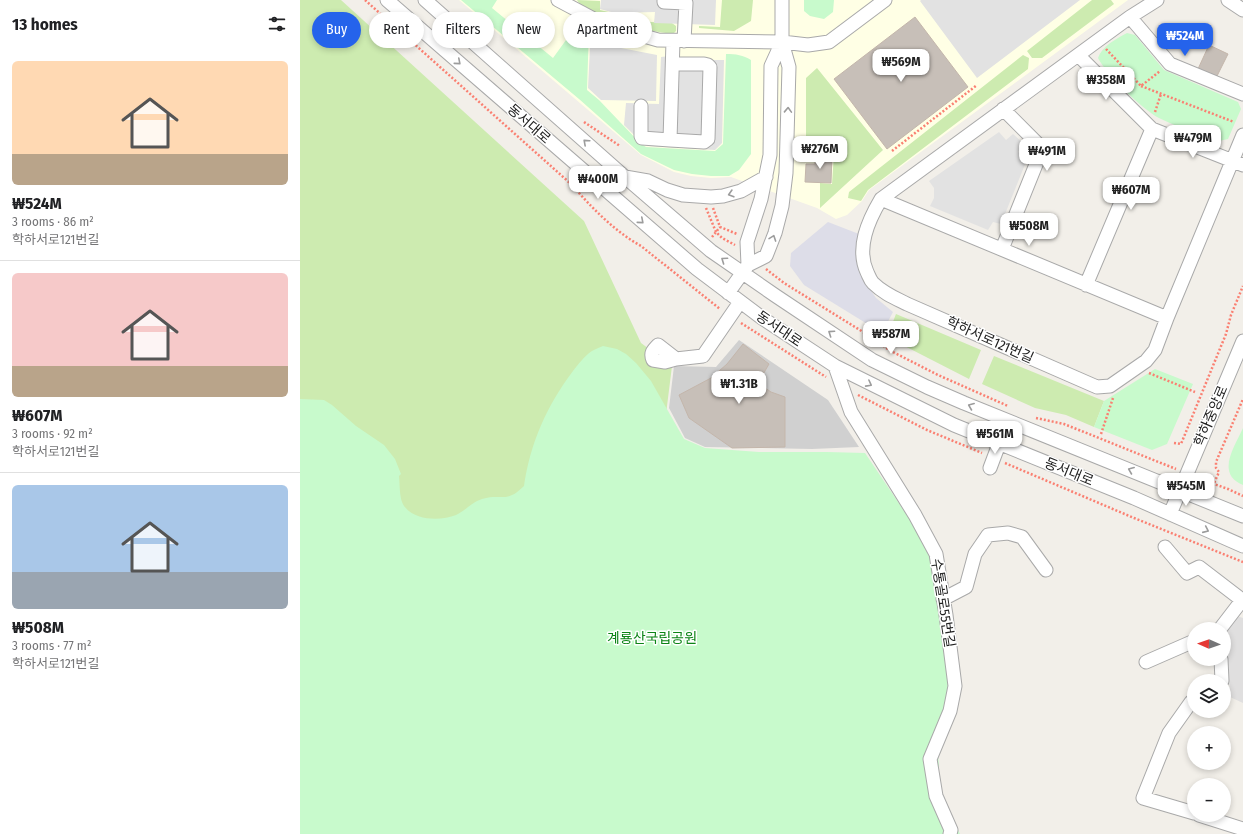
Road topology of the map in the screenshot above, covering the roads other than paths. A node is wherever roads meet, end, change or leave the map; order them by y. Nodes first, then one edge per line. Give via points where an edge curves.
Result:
1 (387, 0) edge
2 (425, 0) edge
3 (664, 0) edge
4 (885, 0) edge
5 (1157, 0) edge
6 (1228, 0) edge
7 (565, 2) edge
8 (778, 2) edge
9 (1243, 10) edge
10 (1130, 17) junction
11 (679, 41) junction
12 (782, 42) junction
13 (1078, 55) junction
14 (673, 64) junction
15 (1243, 94) edge
16 (641, 106) dead end
17 (1003, 109) junction
18 (1152, 129) junction
19 (1243, 135) edge
20 (670, 140) junction
21 (1237, 163) edge
22 (625, 177) junction
23 (766, 177) junction
24 (881, 199) junction
25 (1002, 249) junction
26 (745, 269) junction
27 (1086, 285) junction
28 (728, 293) junction
29 (740, 302) junction
30 (1166, 318) junction
31 (1243, 341) edge
32 (676, 359) dead end
33 (835, 366) junction
34 (999, 444) junction
35 (992, 461) road end
36 (1180, 490) junction
37 (1170, 514) junction
38 (1243, 516) edge
39 (1243, 546) edge
40 (1165, 547) dead end
41 (1046, 570) dead end
42 (943, 599) junction
43 (1243, 599) edge
44 (1225, 622) edge
45 (1187, 644) edge
46 (1146, 662) dead end
47 (1187, 707) edge
48 (1187, 812) edge
49 (1221, 822) edge
50 (1243, 829) edge
51 (950, 834) edge

1 -> 28 street, 동서대로 via 689,263
22 -> 2 street, 동서대로
3 - 11 street via 686,3
4 - 12 street via 829,42 808,45
5 - 10 street, 학하서로121번길
6 - 9 street
7 - 11 street via 605,25 658,40
8 - 12 street
10 - 13 street, 학하서로121번길
10 - 15 street via 1170,64
11 - 12 street
11 - 14 street
12 - 23 street via 770,66 770,155
26 -> 12 street via 766,256 782,206 786,173 790,67
13 - 17 street, 학하서로121번길
13 - 18 street
14 - 20 street
14 - 20 street via 704,64 710,67 708,139 704,142
16 - 20 street via 640,136
17 - 24 street, 학하서로121번길
17 - 25 street via 1037,143 1039,157
18 - 21 street
18 - 27 street
19 - 21 street, 학하서로121번길
21 - 30 street, 학하서로121번길
23 -> 22 street via 741,191 711,197 684,195 648,181
26 -> 22 street, 동서대로 via 704,245
23 - 26 street via 747,242
24 - 25 street
24 - 30 street, 학하서로121번길 via 870,217 862,245 863,264 872,282 884,292 908,304 1097,387 1110,386 1146,361 1155,350
25 - 27 street
26 - 28 street
36 -> 26 street, 동서대로 via 964,403 872,360
27 - 30 street
28 - 29 street, 동서대로
29 - 32 street via 703,356
29 - 33 street, 동서대로
31 - 36 street, 학하중앙로
33 -> 34 street, 동서대로 via 954,426
33 - 42 street, 수통골로55번길 via 851,412 915,515 936,554
34 - 35 street
34 - 37 street, 동서대로
36 - 37 street, 학하중앙로
36 - 38 street, 동서대로
37 -> 39 street, 동서대로
40 - 43 street via 1187,573 1199,567
41 - 42 street via 1022,537 1008,533 988,535 976,554 966,587
42 - 51 street, 수통골로55번길 via 955,686 950,711 930,759 936,796 951,830
43 - 44 street
45 - 46 street
47 - 48 street via 1169,732 1143,798
49 - 50 street

